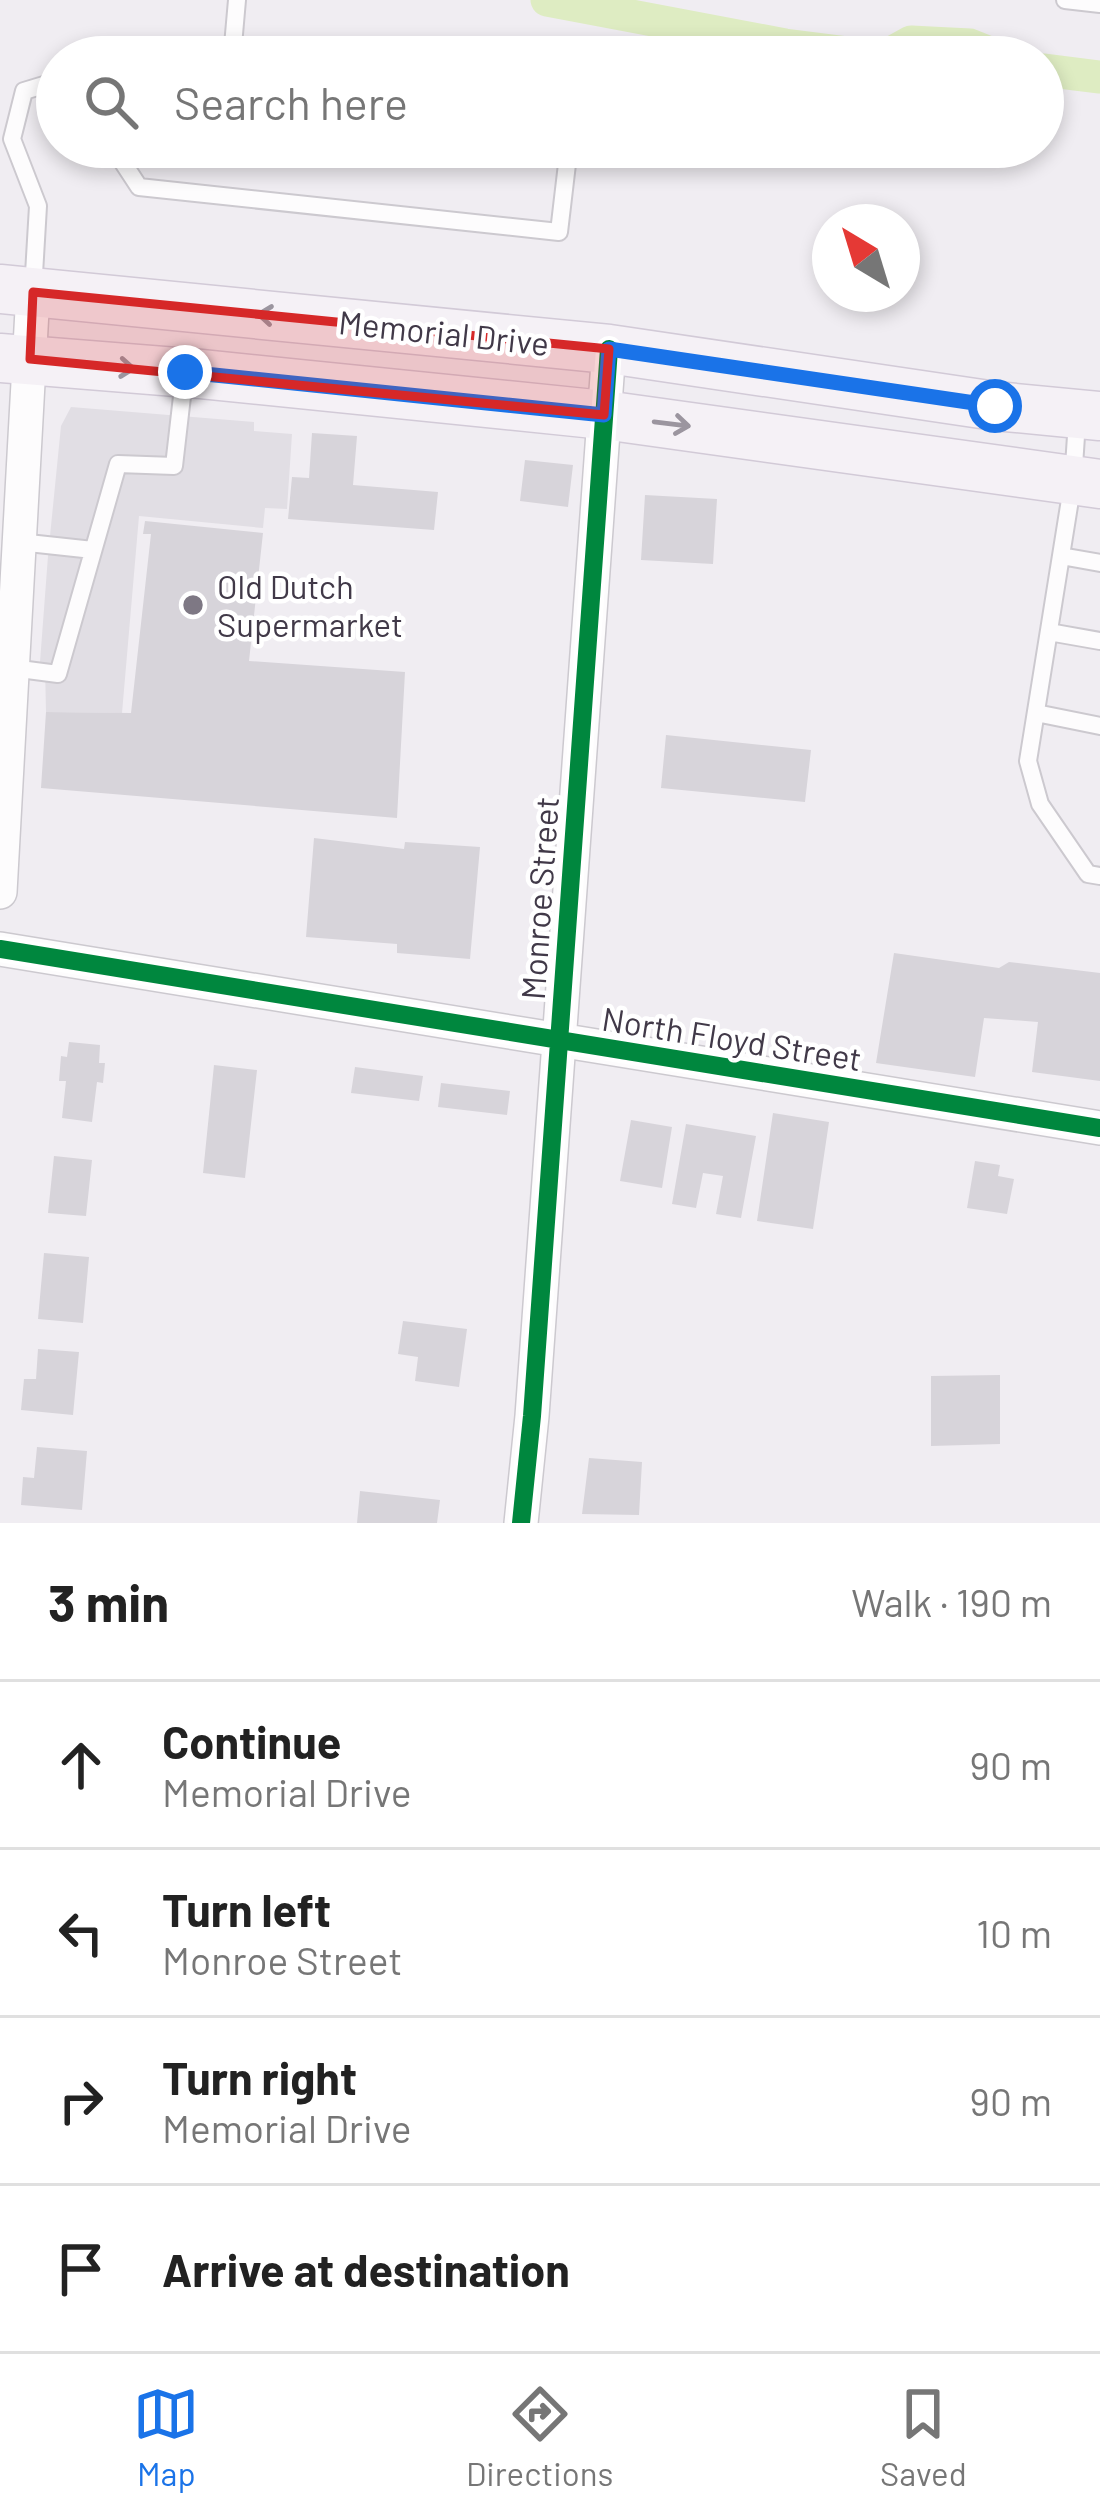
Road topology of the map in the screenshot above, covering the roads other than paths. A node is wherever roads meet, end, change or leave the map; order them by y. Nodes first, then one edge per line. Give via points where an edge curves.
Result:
1 (1065, 0) edge
2 (1100, 4) edge
3 (236, 6) edge
4 (234, 36) edge
5 (36, 87) edge
6 (127, 168) edge
7 (567, 168) edge
8 (17, 290) edge
9 (609, 349) junction
10 (15, 358) edge
11 (185, 372) junction
12 (604, 415) junction
13 (1089, 415) edge
14 (1087, 483) edge
15 (20, 542) junction
16 (93, 550) junction
17 (1061, 556) junction
18 (1100, 562) edge
19 (1049, 632) junction
20 (1100, 641) edge
21 (12, 668) junction
22 (1036, 713) junction
23 (1100, 725) edge
24 (1100, 876) edge
25 (0, 892) edge
26 (0, 949) edge
27 (558, 1040) junction
28 (1100, 1128) edge
29 (521, 1523) edge

1 - 2 lane
3 - 4 lane
5 - 8 lane via 24,91 12,139 38,206
6 - 7 lane via 139,187 559,232
9 -> 8 main road, Memorial Drive
8 - 10 street
9 - 12 street, Monroe Street
9 - 13 main road, Memorial Drive
10 -> 11 main road, Memorial Drive
10 - 15 street
11 - 12 main road, Memorial Drive
11 - 16 lane via 174,466 118,464
12 -> 14 main road, Memorial Drive
12 - 27 street, Monroe Street
13 - 14 lane
14 - 17 lane
15 - 16 lane
15 - 21 street
16 - 21 lane via 58,674
17 - 18 lane
17 - 19 lane
19 - 20 lane
19 - 22 lane
21 - 25 street
22 - 23 lane
22 - 24 lane via 1028,760 1040,804 1088,874
26 - 27 street, North Floyd Street
27 - 28 street, North Floyd Street
27 - 29 street, Monroe Street

